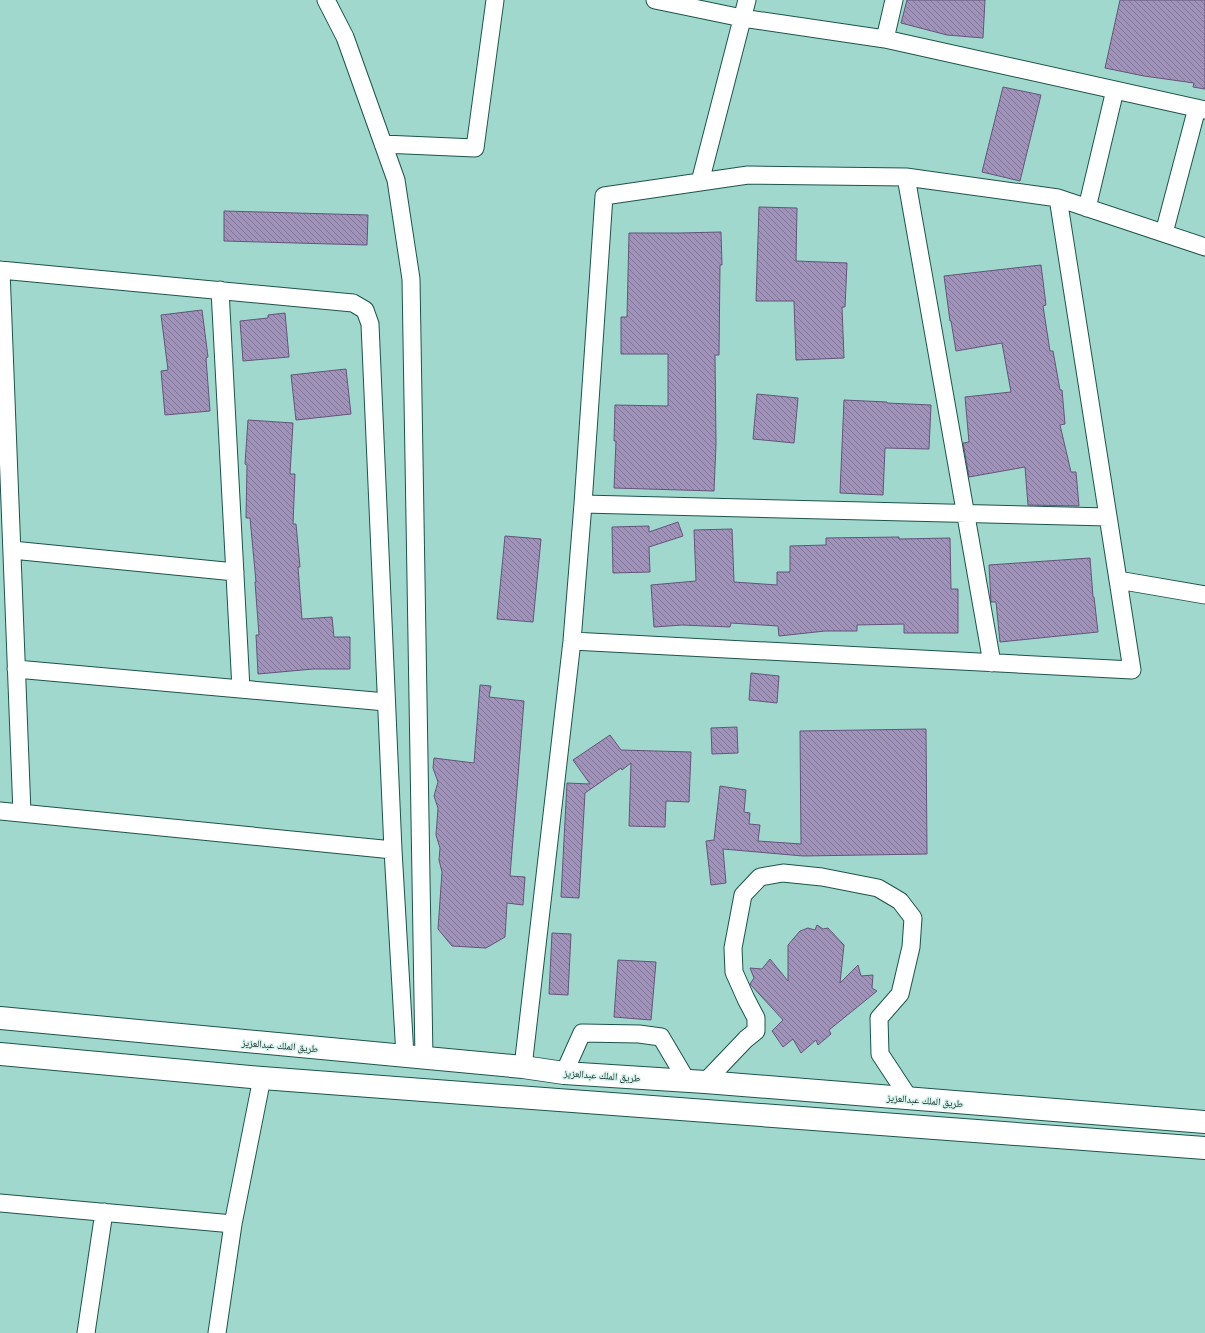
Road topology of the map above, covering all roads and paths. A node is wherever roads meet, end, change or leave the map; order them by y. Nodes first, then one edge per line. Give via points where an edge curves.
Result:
1 (326, 0) edge
2 (495, 0) edge
3 (655, 0) edge
4 (747, 0) edge
5 (894, 0) edge
6 (742, 18) junction
7 (885, 39) junction
8 (1115, 90) junction
9 (1201, 109) edge
10 (383, 144) junction
11 (906, 177) junction
12 (700, 182) junction
13 (1058, 198) junction
14 (1087, 208) junction
15 (1164, 233) junction
16 (1205, 247) edge
17 (1, 270) edge
18 (220, 290) junction
19 (583, 504) junction
20 (966, 513) junction
21 (1108, 517) junction
22 (12, 550) junction
23 (235, 572) junction
24 (1118, 580) junction
25 (1205, 594) edge
26 (572, 641) junction
27 (992, 662) junction
28 (16, 669) junction
29 (241, 689) junction
30 (386, 702) junction
31 (0, 811) edge
32 (22, 813) junction
33 (392, 850) junction
34 (0, 1018) edge
35 (0, 1054) edge
36 (414, 1057) junction
37 (523, 1067) junction
38 (564, 1072) junction
39 (262, 1078) junction
40 (696, 1082) junction
41 (909, 1098) junction
42 (1205, 1122) edge
43 (1205, 1148) edge
44 (0, 1203) edge
45 (104, 1212) junction
46 (233, 1224) junction
47 (86, 1333) edge
48 (217, 1333) edge

1 - 10 street via 345,37
2 - 10 street via 475,148
3 - 6 street
4 - 6 street
5 - 7 street
6 - 7 street
6 - 12 street
7 - 8 street
8 - 9 street
8 - 14 street
9 - 15 street
10 - 36 street via 396,180 411,279
11 - 12 street via 748,175
11 - 13 street
11 - 20 street
12 - 19 street via 604,196
13 - 14 street
13 - 21 street
14 - 15 street
15 - 16 street
17 - 18 street
17 - 22 street
18 - 23 street
18 - 30 street via 353,303 365,310 370,324
19 - 20 street
19 - 26 street
20 - 21 street
20 - 27 street
21 - 24 street
22 - 23 street
22 - 28 street
23 - 29 street
24 - 25 street
24 - 27 street via 1132,670
26 - 27 street
26 - 37 street
28 - 29 street
28 - 32 street
29 - 30 street
30 - 33 street
31 - 32 street
32 - 33 street
33 - 36 street
34 - 36 highway, طريق الملك عبدالعزيز
35 - 39 highway
36 - 37 highway, طريق الملك عبدالعزيز
37 - 38 highway, طريق الملك عبدالعزيز
38 - 40 highway, طريق الملك عبدالعزيز
38 - 40 street via 582,1033 639,1034 662,1037
39 - 43 highway
39 - 46 street
40 - 41 highway, طريق الملك عبدالعزيز
40 - 41 street via 756,1031 756,1018 734,972 733,948 743,895 760,877 783,873 822,877 878,888 900,900 914,918 911,947 900,994 878,1018 880,1054
41 - 42 highway, طريق الملك عبدالعزيز
44 - 45 street
45 - 46 street
45 - 47 street
46 - 48 street

